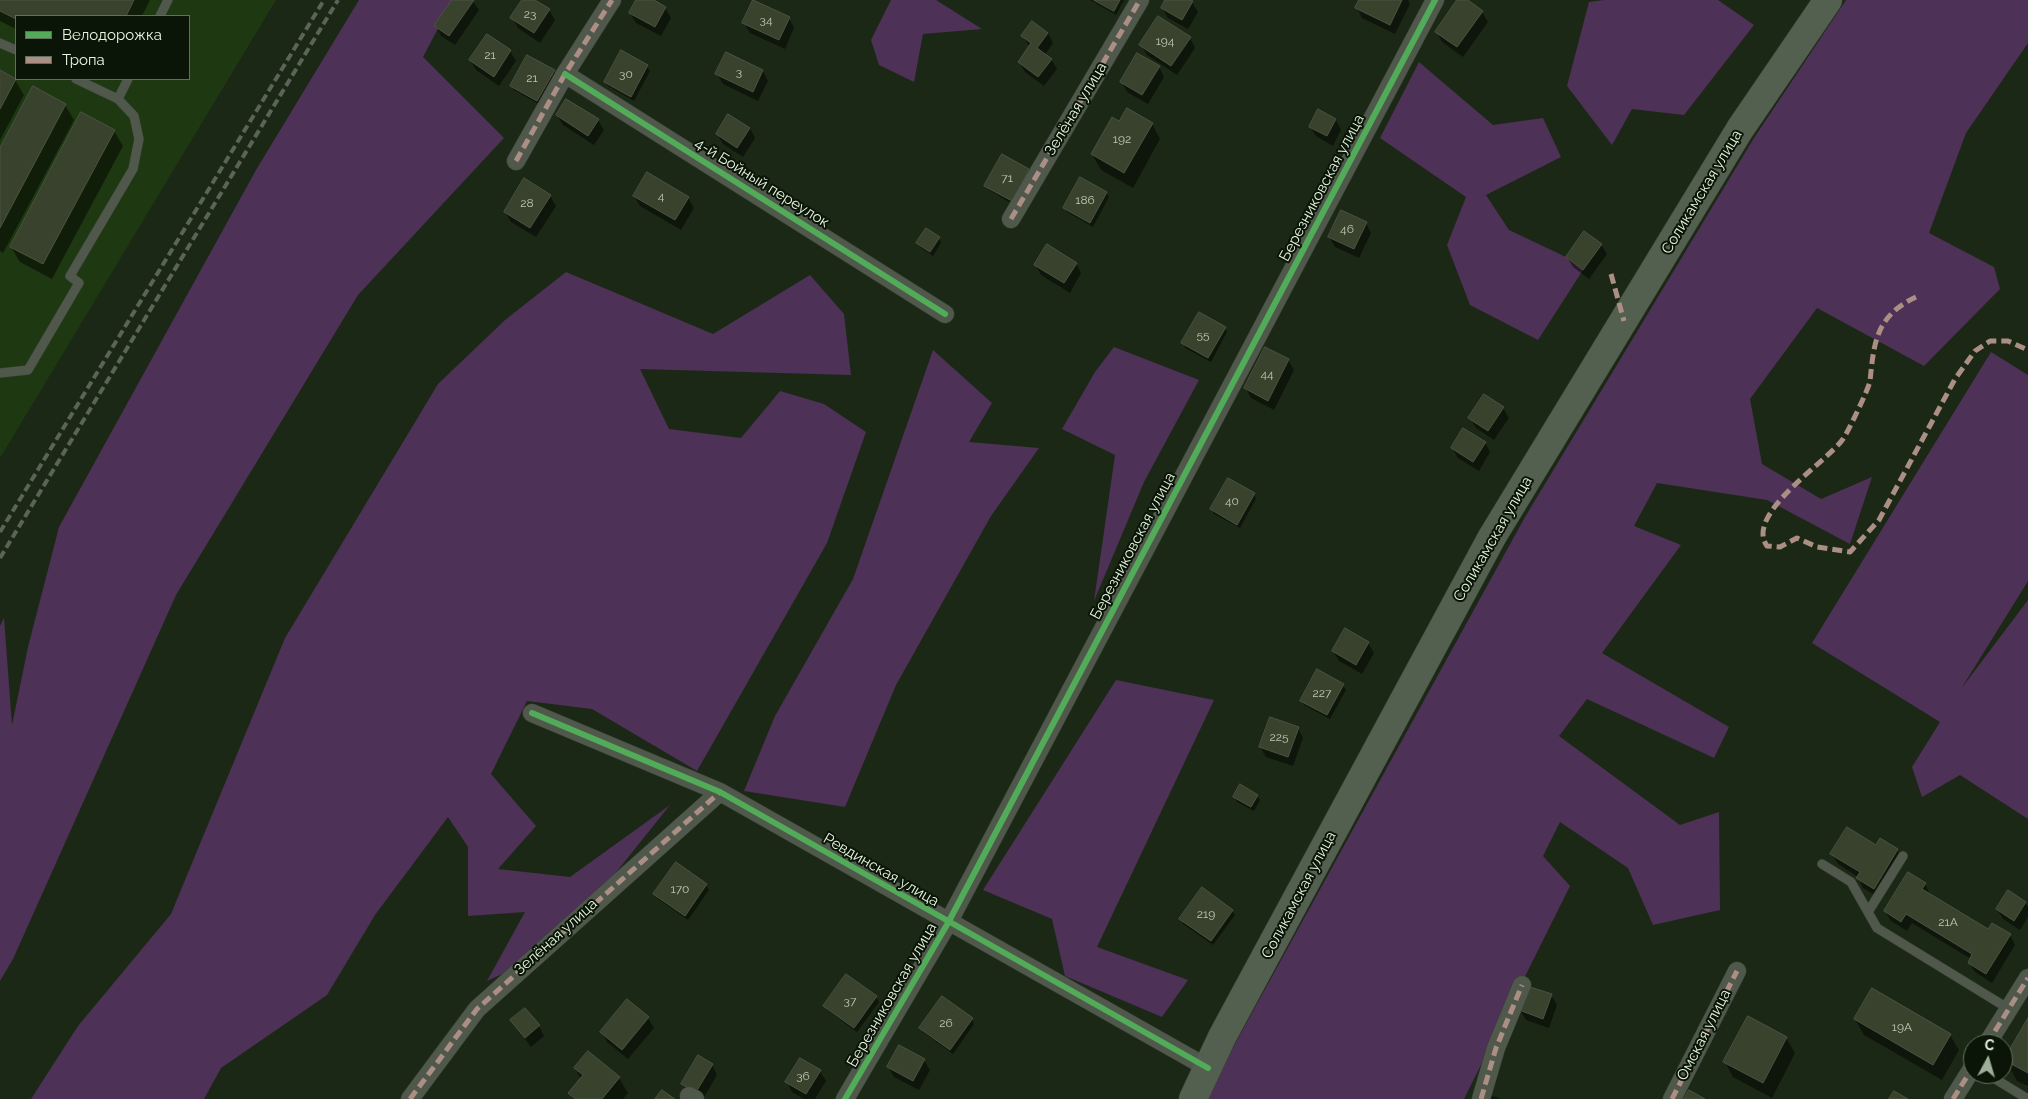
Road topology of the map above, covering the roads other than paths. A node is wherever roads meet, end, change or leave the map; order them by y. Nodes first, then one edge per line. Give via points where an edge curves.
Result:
1 (168, 0) edge
2 (612, 0) edge
3 (1140, 0) edge
4 (1434, 0) edge
5 (1828, 0) edge
6 (160, 15) edge
7 (0, 43) edge
8 (15, 50) edge
9 (565, 74) junction
10 (78, 80) edge
11 (128, 80) edge
12 (118, 99) junction
13 (516, 161) dead end
14 (1011, 219) dead end
15 (945, 314) dead end
16 (0, 373) edge
17 (532, 713) dead end
18 (720, 792) junction
19 (1903, 856) dead end
20 (1822, 864) dead end
21 (1868, 912) junction
22 (948, 923) junction
23 (1737, 971) dead end
24 (2028, 978) edge
25 (1522, 985) dead end
26 (2009, 1009) junction
27 (1994, 1034) edge
28 (1208, 1068) junction
29 (1963, 1084) edge
30 (2003, 1084) edge
31 (410, 1099) edge
32 (845, 1099) edge
33 (1193, 1099) edge
34 (1481, 1099) edge
35 (1672, 1099) edge
36 (1954, 1099) edge
37 (2028, 1099) edge

1 - 6 lane
2 - 9 street
3 - 14 street, Зелёная улица
4 - 22 street, Березниковская улица
5 - 28 main road, Соликамская улица via 1740,129 1492,537
7 - 8 lane
9 - 13 street
9 - 15 street, 4-й Бойный переулок
10 - 12 lane
11 - 12 lane
12 - 16 lane via 134,116 138,139 133,169 70,276 79,283 28,370
17 - 18 street, Ревдинская улица
18 - 22 street, Ревдинская улица
18 - 31 street, Зелёная улица via 478,1009
19 - 21 lane
20 - 21 lane via 1851,882
21 - 26 lane via 1877,928
22 - 28 street, Ревдинская улица
22 - 32 street, Березниковская улица
23 - 35 street, Омская улица
24 - 26 street
25 - 34 street via 1496,1048
26 - 27 street
28 - 33 main road, Соликамская улица
29 - 36 street
30 - 37 lane

